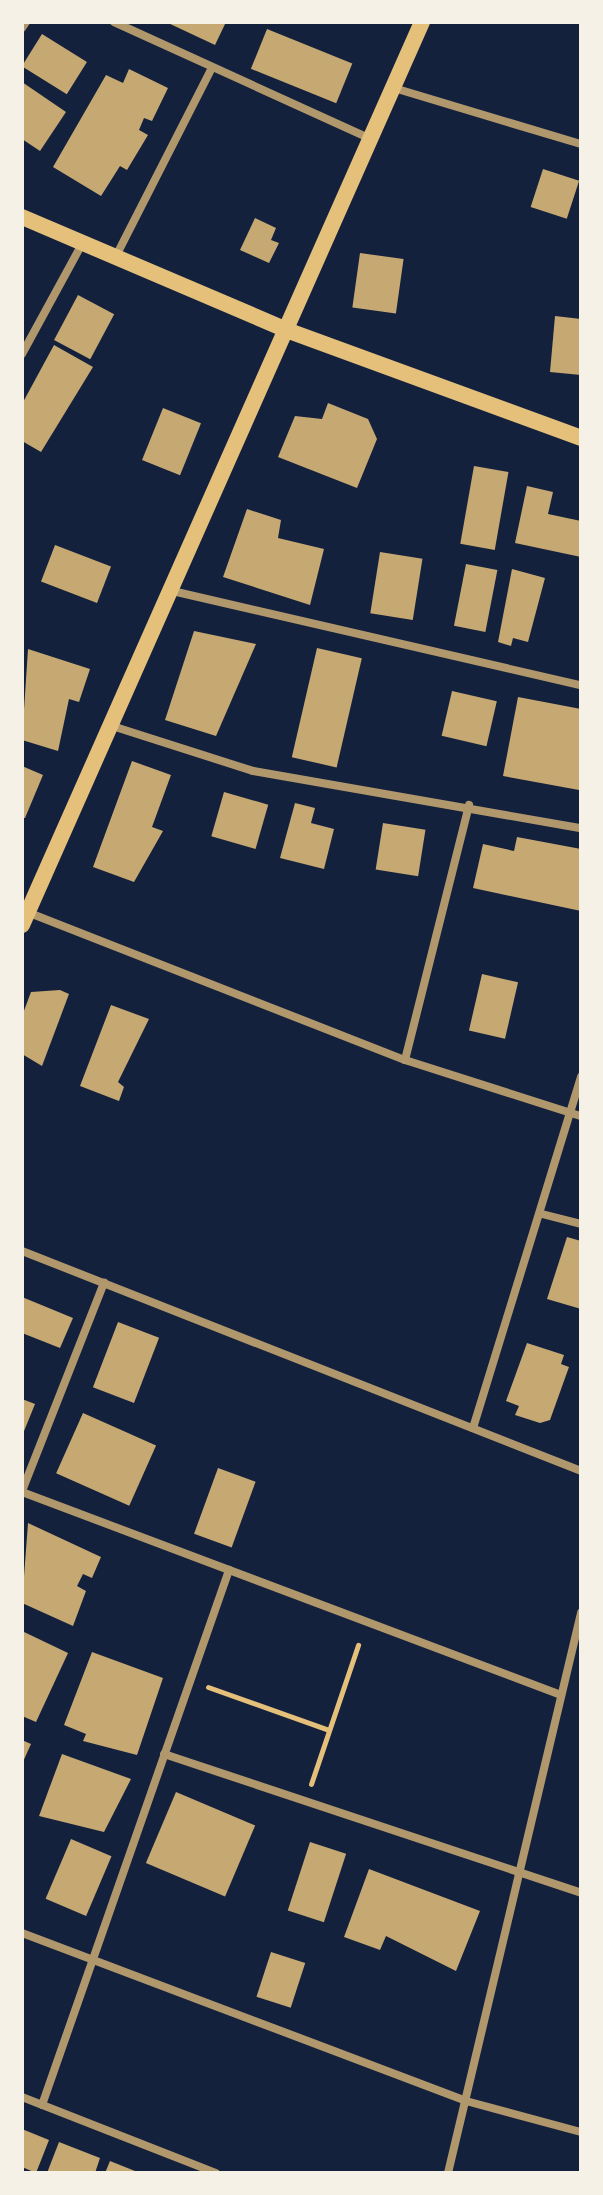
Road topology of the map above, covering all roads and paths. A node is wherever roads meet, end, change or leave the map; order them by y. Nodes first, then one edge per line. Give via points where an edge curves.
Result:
1 (26, 22) edge
2 (114, 22) edge
3 (422, 22) edge
4 (22, 28) edge
5 (212, 68) junction
6 (394, 88) junction
7 (372, 140) junction
8 (581, 144) edge
9 (22, 217) edge
10 (82, 244) junction
11 (115, 258) junction
12 (289, 331) junction
13 (22, 354) edge
14 (581, 438) edge
15 (167, 589) junction
16 (581, 685) edge
17 (109, 725) junction
18 (469, 805) junction
19 (581, 828) edge
20 (24, 916) edge
21 (405, 1060) junction
22 (581, 1076) edge
23 (578, 1115) edge
24 (542, 1214) junction
25 (581, 1224) edge
26 (22, 1251) edge
27 (104, 1283) junction
28 (473, 1428) junction
29 (581, 1471) edge
30 (22, 1491) edge
31 (229, 1570) junction
32 (581, 1613) edge
33 (358, 1645) dead end
34 (208, 1687) dead end
35 (561, 1695) junction
36 (329, 1730) junction
37 (164, 1754) junction
38 (304, 1801) junction
39 (519, 1872) junction
40 (581, 1893) edge
41 (22, 1933) edge
42 (91, 1959) junction
43 (22, 2097) edge
44 (466, 2101) junction
45 (42, 2105) junction
46 (581, 2132) edge
47 (216, 2173) edge
48 (448, 2173) edge

1 - 4 street
2 - 5 street
3 - 6 main road
5 - 7 street
5 - 11 street
6 - 7 main road
6 - 8 street
7 - 12 main road
9 - 10 main road
10 - 11 main road
10 - 13 street
11 - 12 main road
12 - 14 main road
12 - 15 main road
15 - 16 street
15 - 17 main road
17 - 18 street via 253,771
17 - 20 main road
18 - 19 street
18 - 21 street
20 - 21 street
21 - 23 street
22 - 23 street
23 - 24 street
24 - 25 street
24 - 28 street
26 - 27 street
27 - 28 street
27 - 30 street
28 - 29 street
30 - 31 street
31 - 35 street
31 - 37 street
32 - 35 street
33 - 36 path
34 - 36 path
35 - 39 street
36 - 38 path
37 - 38 street
37 - 42 street
38 - 39 street
39 - 40 street
39 - 44 street
41 - 42 street
42 - 44 street
42 - 45 street
43 - 45 street
44 - 46 street
44 - 48 street
45 - 47 street

